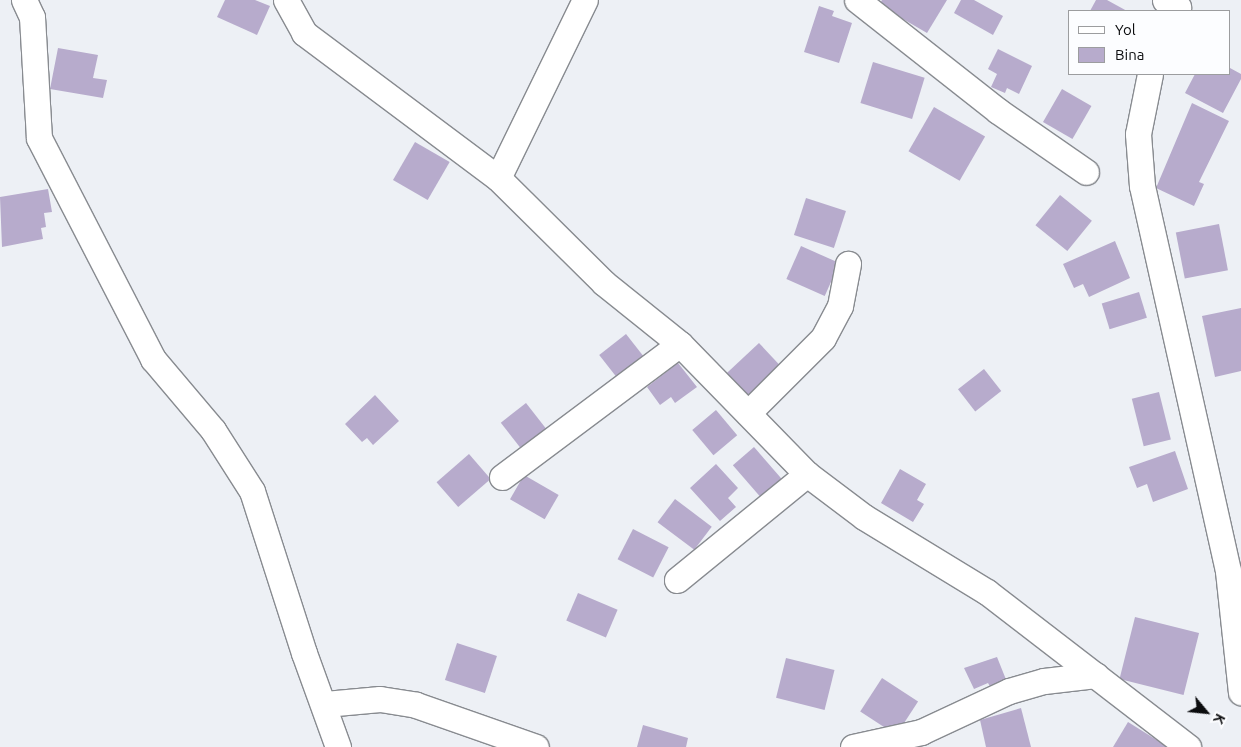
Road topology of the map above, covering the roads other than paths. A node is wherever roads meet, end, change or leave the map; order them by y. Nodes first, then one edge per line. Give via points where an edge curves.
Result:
1 (24, 0) edge
2 (286, 0) edge
3 (585, 0) edge
4 (857, 0) edge
5 (1150, 75) edge
6 (1086, 172) dead end
7 (498, 178) junction
8 (848, 264) dead end
9 (680, 344) junction
10 (748, 413) junction
11 (807, 474) junction
12 (502, 477) dead end
13 (677, 580) dead end
14 (1096, 675) junction
15 (1241, 692) edge
16 (325, 704) junction
17 (338, 747) edge
18 (536, 747) edge
19 (853, 747) edge
20 (1188, 747) edge

1 - 16 street via 32,17 38,138 153,359 213,430 252,491 304,653
2 - 7 street via 304,33
3 - 7 street
4 - 6 street via 998,111
5 - 15 street via 1138,134 1142,186 1228,571
7 - 9 street via 604,283
8 - 10 street via 840,306 823,338
9 - 10 street
9 - 12 street
10 - 11 street
11 - 13 street
11 - 14 street via 864,517 987,592
14 - 19 street via 1044,682 1009,691 921,732
14 - 20 street
16 - 17 street
16 - 18 street via 380,699 416,705

